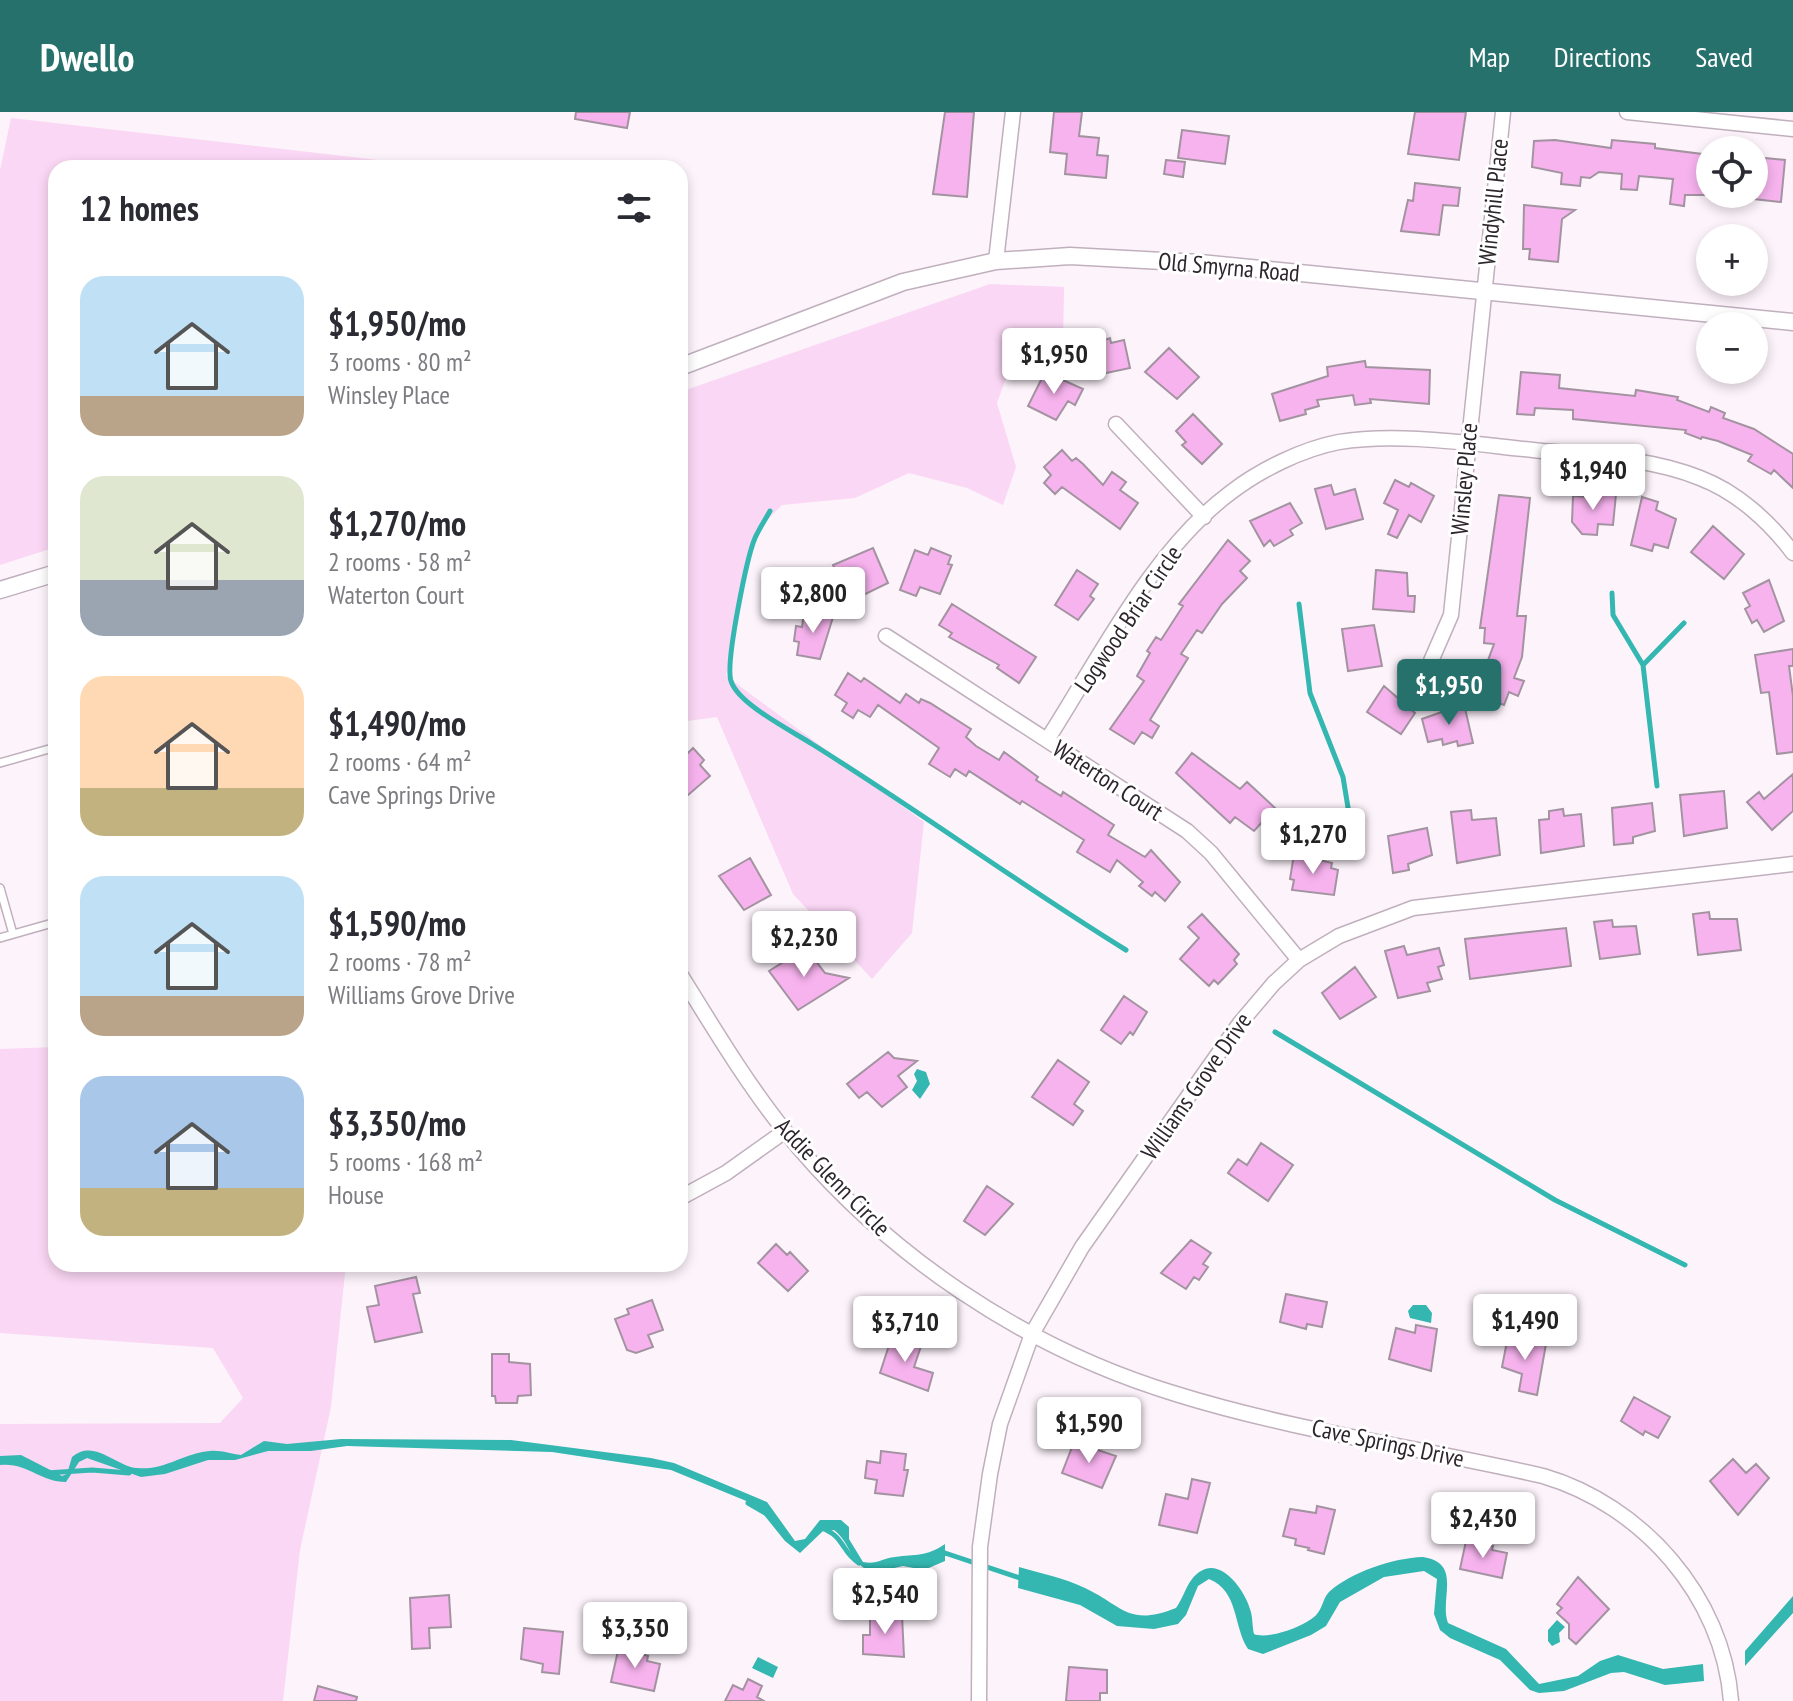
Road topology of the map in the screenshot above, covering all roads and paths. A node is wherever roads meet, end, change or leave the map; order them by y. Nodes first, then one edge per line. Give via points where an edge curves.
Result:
1 (1013, 112) edge
2 (1503, 112) edge
3 (1627, 112) edge
4 (1793, 129) edge
5 (996, 261) junction
6 (1482, 292) junction
7 (1793, 322) edge
8 (688, 364) edge
9 (1116, 424) dead end
10 (1467, 443) junction
11 (1204, 517) junction
12 (1793, 553) edge
13 (48, 575) edge
14 (0, 590) edge
15 (886, 636) dead end
16 (1431, 661) dead end
17 (1047, 740) junction
18 (48, 749) edge
19 (0, 763) edge
20 (1793, 864) edge
21 (0, 888) edge
22 (48, 924) edge
23 (13, 934) junction
24 (0, 938) edge
25 (1299, 960) junction
26 (688, 986) edge
27 (785, 1131) junction
28 (688, 1194) edge
29 (1032, 1334) junction
30 (979, 1701) edge
31 (1731, 1701) edge

1 - 5 street
2 - 6 street, Windyhill Place
3 - 4 street
5 - 6 street, Old Smyrna Road via 1070,256 1148,259
5 - 8 street, Old Smyrna Road via 883,288
6 - 7 street, Old Smyrna Road
6 - 10 street, Winsley Place
9 - 11 street
10 - 11 street, Logwood Briar Circle via 1370,440 1327,445 1250,479
10 - 12 street, Logwood Briar Circle via 1636,461 1700,478 1762,518
10 - 16 street, Winsley Place via 1451,615
11 - 17 street, Logwood Briar Circle via 1158,568
13 - 14 street
15 - 17 street, Waterton Court
17 - 25 street, Waterton Court via 1199,841
18 - 19 lane
20 - 25 street, Williams Grove Drive via 1413,908 1354,928
21 - 23 lane
22 - 23 lane
23 - 24 lane
25 - 29 street, Williams Grove Drive via 1261,996 1226,1043 1069,1266
26 - 27 street, Addie Glenn Circle
27 - 28 street
27 - 29 street, Addie Glenn Circle via 913,1257
29 - 30 street, Williams Grove Drive via 1000,1424 990,1474 980,1547
29 - 31 street, Cave Springs Drive via 1177,1395 1543,1476 1590,1495 1639,1527 1688,1583 1718,1644

